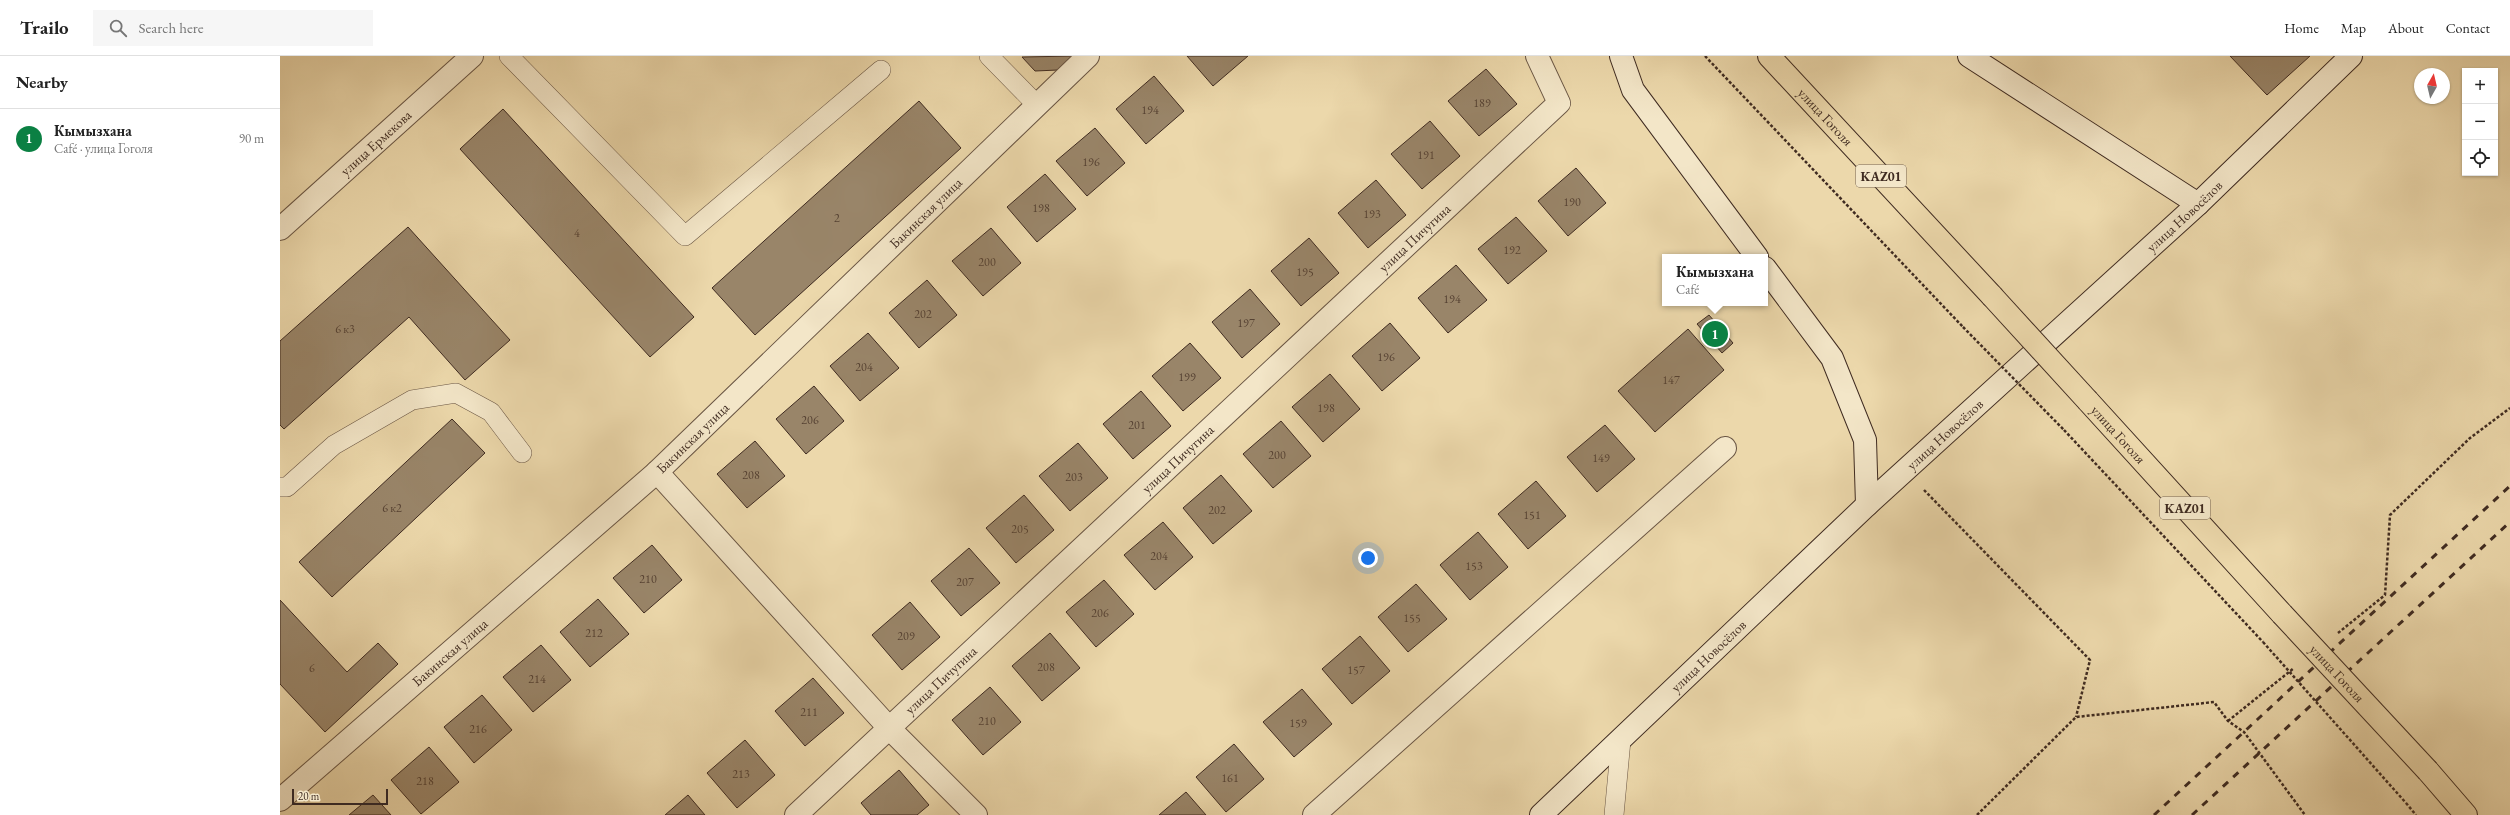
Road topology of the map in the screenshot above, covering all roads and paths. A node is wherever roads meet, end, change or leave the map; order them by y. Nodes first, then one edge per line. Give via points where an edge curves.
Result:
1 (472, 56) edge
2 (509, 56) edge
3 (989, 56) edge
4 (1088, 56) edge
5 (1537, 56) edge
6 (1621, 56) edge
7 (1705, 56) edge
8 (1769, 56) edge
9 (1969, 56) edge
10 (2351, 56) edge
11 (882, 70) dead end
12 (1036, 104) junction
13 (2198, 204) junction
14 (280, 230) edge
15 (1755, 254) edge
16 (1768, 272) edge
17 (2510, 408) edge
18 (1725, 448) dead end
19 (522, 453) dead end
20 (1905, 471) junction
21 (657, 472) junction
22 (280, 487) edge
23 (1867, 505) junction
24 (2337, 634) dead end
25 (2301, 663) dead end
26 (2076, 716) junction
27 (2228, 721) junction
28 (890, 729) junction
29 (1620, 740) junction
30 (280, 800) edge
31 (796, 815) edge
32 (976, 815) edge
33 (1314, 815) edge
34 (1541, 815) edge
35 (1614, 815) edge
36 (1976, 815) edge
37 (2305, 815) edge
38 (2416, 815) edge
39 (2466, 815) edge

1 - 14 street, улица Ермекова
2 - 11 lane via 685,236
3 - 12 lane
4 - 12 street, Бакинская улица
5 - 28 street, улица Пичугина via 1559,103
6 - 15 street via 1633,90
7 - 38 path, bridge via 2064,430 2263,642
8 - 39 highway, улица Гоголя / KАZ01, bridge
9 - 13 street
10 - 13 street, улица Новосёлов
12 - 21 street, Бакинская улица
13 - 20 street, улица Новосёлов
16 - 23 street via 1832,358 1865,440
17 - 24 path via 2470,438 2390,514 2385,595
18 - 33 street
19 - 22 lane via 491,412 456,393 412,400 334,445 287,487
20 - 23 street, улица Новосёлов
20 - 26 path via 2090,660
21 - 28 street
21 - 30 street, Бакинская улица
23 - 29 street, улица Новосёлов
25 - 27 path
26 - 27 path via 2214,702
26 - 36 path
27 - 37 path via 2244,732
28 - 31 street, улица Пичугина
28 - 32 street
29 - 34 street, улица Новосёлов
29 - 35 lane

